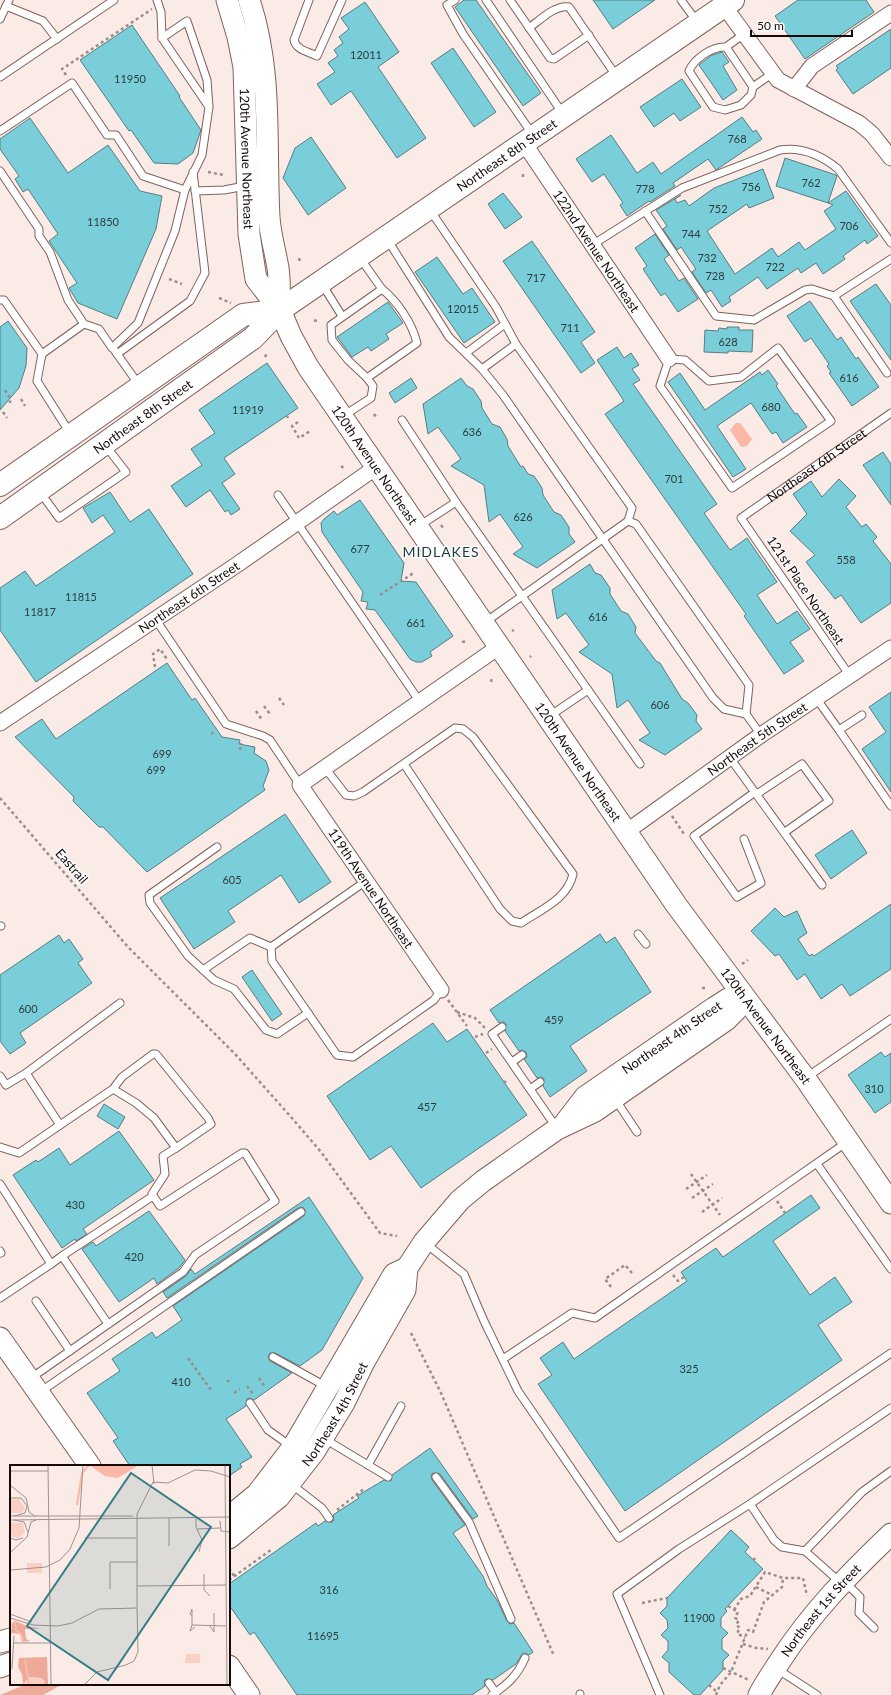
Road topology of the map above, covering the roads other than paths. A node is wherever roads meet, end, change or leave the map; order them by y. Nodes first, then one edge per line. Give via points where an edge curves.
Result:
1 (114, 0) edge
2 (227, 0) edge
3 (249, 0) edge
4 (309, 0) edge
5 (342, 0) edge
6 (455, 0) edge
7 (486, 0) edge
8 (510, 0) edge
9 (681, 0) edge
10 (158, 2) edge
11 (8, 3) edge
12 (728, 3) edge
13 (891, 13) edge
14 (0, 20) edge
15 (698, 24) junction
16 (529, 28) junction
17 (744, 34) junction
18 (589, 35) junction
19 (162, 38) junction
20 (57, 39) junction
21 (726, 47) junction
22 (773, 73) junction
23 (0, 78) edge
24 (618, 79) junction
25 (753, 87) junction
26 (794, 89) junction
27 (208, 107) junction
28 (565, 115) junction
29 (0, 131) edge
30 (529, 140) junction
31 (891, 158) edge
32 (0, 171) edge
33 (193, 171) junction
34 (248, 186) junction
35 (185, 190) junction
36 (196, 191) junction
37 (429, 208) junction
38 (646, 211) junction
39 (386, 238) junction
40 (891, 243) edge
41 (591, 245) junction
42 (359, 257) junction
43 (891, 260) edge
44 (321, 282) junction
45 (382, 289) junction
46 (834, 296) junction
47 (0, 300) edge
48 (280, 310) junction
49 (342, 316) junction
50 (84, 324) junction
51 (505, 324) junction
52 (516, 344) junction
53 (112, 348) junction
54 (466, 353) junction
55 (42, 354) junction
56 (117, 354) junction
57 (669, 359) junction
58 (482, 369) junction
59 (887, 373) dead end
60 (367, 378) junction
61 (141, 386) junction
62 (891, 414) edge
63 (341, 417) junction
64 (402, 420) dead end
65 (72, 436) junction
66 (105, 444) junction
67 (375, 468) junction
68 (0, 485) edge
69 (39, 490) junction
70 (278, 494) dead end
71 (456, 502) junction
72 (0, 518) edge
73 (741, 518) joint
74 (628, 521) junction
75 (296, 522) junction
76 (418, 528) junction
77 (603, 538) junction
78 (522, 596) junction
79 (156, 620) junction
80 (484, 623) junction
81 (509, 636) junction
82 (891, 648) edge
83 (850, 676) junction
84 (588, 690) junction
85 (816, 698) junction
86 (420, 702) junction
87 (746, 714) junction
88 (862, 715) dead end
89 (548, 717) junction
90 (0, 723) edge
91 (839, 730) junction
92 (761, 735) junction
93 (730, 758) junction
94 (404, 764) junction
95 (640, 764) dead end
96 (325, 768) junction
97 (300, 785) junction
98 (756, 793) junction
99 (891, 806) edge
100 (626, 832) junction
101 (785, 832) junction
102 (744, 839) dead end
103 (217, 847) dead end
104 (366, 881) junction
105 (822, 884) dead end
106 (638, 934) dead end
107 (646, 944) dead end
108 (271, 948) junction
109 (203, 970) junction
110 (441, 990) joint
111 (743, 996) junction
112 (120, 1003) dead end
113 (308, 1013) junction
114 (891, 1019) edge
115 (502, 1027) dead end
116 (522, 1055) dead end
117 (512, 1062) junction
118 (26, 1073) junction
119 (0, 1076) edge
120 (805, 1078) junction
121 (540, 1082) dead end
122 (3, 1087) edge
123 (113, 1089) junction
124 (530, 1089) junction
125 (614, 1099) junction
126 (60, 1125) junction
127 (561, 1126) junction
128 (637, 1132) dead end
129 (848, 1140) junction
130 (0, 1147) edge
131 (176, 1148) junction
132 (817, 1164) junction
133 (0, 1184) edge
134 (886, 1193) edge
135 (153, 1196) junction
136 (302, 1212) dead end
137 (424, 1242) junction
138 (62, 1256) junction
139 (51, 1264) junction
140 (407, 1268) junction
141 (891, 1269) edge
142 (0, 1298) edge
143 (36, 1301) dead end
144 (108, 1324) junction
145 (0, 1338) edge
146 (70, 1351) junction
147 (891, 1353) edge
148 (273, 1357) dead end
149 (503, 1359) junction
150 (34, 1386) junction
151 (329, 1388) junction
152 (250, 1403) dead end
153 (401, 1406) dead end
154 (891, 1408) edge
155 (323, 1438) junction
156 (293, 1447) junction
157 (368, 1464) junction
158 (89, 1465) edge
159 (891, 1471) edge
160 (388, 1477) dead end
161 (436, 1477) dead end
162 (282, 1478) junction
163 (750, 1504) junction
164 (230, 1516) edge
165 (329, 1518) dead end
166 (891, 1534) edge
167 (230, 1537) edge
168 (805, 1551) junction
169 (840, 1583) junction
170 (511, 1619) dead end
171 (874, 1628) dead end
172 (10, 1640) edge
173 (0, 1642) edge
174 (525, 1658) dead end
175 (773, 1659) junction
176 (10, 1663) edge
177 (0, 1667) edge
178 (230, 1667) edge
179 (489, 1683) dead end
180 (756, 1688) edge
181 (494, 1694) edge
182 (249, 1695) edge
183 (660, 1695) edge
184 (817, 1695) edge

1 - 20 lane
2 - 34 main road, 120th Avenue Northeast via 244,67
3 - 48 main road, 120th Avenue Northeast via 256,22 265,74 269,130 269,218 278,268
4 - 5 lane via 294,40 295,45 318,56
6 - 30 lane via 448,5 463,34
7 - 28 lane
8 - 16 lane
9 - 15 lane
10 - 19 lane
11 - 14 lane
11 - 20 lane via 43,21
12 - 15 main road, Northeast 8th Street
12 - 17 street
13 - 26 street via 812,66
15 - 24 main road, Northeast 8th Street
16 - 18 lane via 563,6 573,11
16 - 18 lane via 550,58 554,59
17 - 21 lane
17 - 22 street
18 - 24 lane
19 - 27 lane
19 - 27 lane via 187,21 207,80
20 - 23 lane
21 - 25 lane
21 - 25 lane via 718,47 692,63 689,71 713,107 725,110 741,105 751,95
22 - 25 lane
22 - 26 street via 778,80
24 - 28 main road, Northeast 8th Street
26 - 31 street via 859,123 872,134
27 - 33 lane via 202,155
28 - 30 main road, Northeast 8th Street
29 - 35 lane via 72,83 107,135 116,135 143,176
30 - 37 main road, Northeast 8th Street
30 - 41 street, 122nd Avenue Northeast
32 - 50 lane via 39,229 39,236 50,252 68,300
33 - 35 lane
33 - 36 lane
34 - 36 lane
34 - 48 main road, 120th Avenue Northeast via 249,234 256,279
35 - 53 lane via 175,231 138,323
36 - 56 lane via 205,273 190,301
37 - 39 main road, Northeast 8th Street
37 - 51 lane
38 - 40 lane via 682,188 780,150 793,148 830,162 838,169
38 - 41 lane
38 - 46 lane via 716,316 754,320 805,290 812,289
39 - 42 main road, Northeast 8th Street
39 - 54 lane via 450,336
41 - 57 street, 122nd Avenue Northeast
42 - 44 main road, Northeast 8th Street
42 - 45 lane
43 - 46 lane
44 - 48 main road, Northeast 8th Street
44 - 49 lane
45 - 49 lane
45 - 60 lane via 392,297 414,331 417,343
46 - 59 lane
47 - 55 lane via 4,300
48 - 61 main road, Northeast 8th Street via 243,315
48 - 63 main road, 120th Avenue Northeast via 290,336
48 - 66 main road, Northeast 8th Street via 253,338
49 - 60 lane via 331,326 332,340
50 - 53 lane via 99,329
50 - 55 lane
51 - 52 lane
51 - 54 lane
52 - 58 lane
52 - 74 lane via 632,508
53 - 56 lane
54 - 58 lane
55 - 65 lane via 37,381
56 - 61 lane
57 - 57 lane via 660,386 732,488 831,421 778,348 741,377 709,381 685,360
58 - 77 lane
60 - 63 lane via 373,386 371,398
61 - 65 main road, Northeast 8th Street
62 - 73 lane, Northeast 6th Street
63 - 67 main road, 120th Avenue Northeast
64 - 71 lane
65 - 68 main road, Northeast 8th Street
66 - 69 main road, Northeast 8th Street
66 - 69 lane via 126,472 59,518
67 - 75 street, Northeast 6th Street
67 - 76 main road, 120th Avenue Northeast
69 - 72 main road, Northeast 8th Street
70 - 75 lane
71 - 76 lane
71 - 78 lane
73 - 83 lane, 121st Place Northeast
74 - 77 lane
74 - 87 lane via 636,524 750,685
75 - 79 street, Northeast 6th Street
75 - 86 lane
76 - 80 main road, 120th Avenue Northeast
77 - 78 lane
77 - 87 lane via 713,698 724,709
78 - 80 lane
78 - 84 lane
79 - 90 street, Northeast 6th Street
79 - 97 lane via 226,724 270,740
80 - 81 main road, 120th Avenue Northeast
81 - 86 street
81 - 89 main road, 120th Avenue Northeast
82 - 83 street, Northeast 5th Street
83 - 85 street, Northeast 5th Street
84 - 89 lane
84 - 95 lane
85 - 91 lane
85 - 92 street, Northeast 5th Street
86 - 96 street
87 - 92 lane
88 - 91 lane
89 - 100 main road, 120th Avenue Northeast
91 - 99 lane
92 - 93 street, Northeast 5th Street
93 - 98 lane
93 - 100 street, Northeast 5th Street
94 - 94 lane via 455,728 463,729 473,737 573,874 564,894 521,924 512,921 500,909
94 - 96 lane via 354,796 346,794
96 - 97 street
97 - 104 street, 119th Avenue Northeast
98 - 101 lane
98 - 101 lane via 802,764 829,801
98 - 102 lane via 694,836 736,897 761,883
100 - 111 main road, 120th Avenue Northeast
101 - 105 lane
103 - 109 lane via 149,895 150,903 188,956
104 - 108 lane
104 - 110 street, 119th Avenue Northeast
106 - 107 lane
108 - 109 lane via 250,938
108 - 113 lane via 272,961
109 - 113 lane via 214,980 234,990 266,1030 277,1034
110 - 113 lane via 434,1000 352,1057 337,1055
111 - 120 main road, 120th Avenue Northeast
111 - 125 main road, Northeast 4th Street via 736,1010 726,1020
111 - 127 main road, Northeast 4th Street via 728,999 585,1097
112 - 118 lane
114 - 120 lane
115 - 117 lane via 492,1034
116 - 117 lane
117 - 124 lane
118 - 122 lane
118 - 126 lane
119 - 122 lane
120 - 129 main road, 120th Avenue Northeast
121 - 124 lane
123 - 126 lane
123 - 131 lane via 154,1118
123 - 131 lane via 122,1077 153,1054 159,1056 211,1121 211,1124
124 - 127 lane
125 - 127 main road, Northeast 4th Street via 595,1111
125 - 128 lane
126 - 130 lane via 20,1153
127 - 137 main road, Northeast 4th Street via 460,1200
129 - 132 lane
129 - 134 main road, 120th Avenue Northeast
131 - 135 lane via 163,1156 165,1174
132 - 141 lane
132 - 149 lane via 595,1318 572,1313
133 - 139 lane
135 - 138 lane
135 - 144 lane via 160,1206 244,1153 276,1199 195,1255 183,1272
136 - 150 lane via 181,1300
137 - 140 main road, Northeast 4th Street
137 - 149 lane via 464,1274
138 - 139 lane
138 - 144 lane
139 - 142 lane
140 - 151 main road, Northeast 4th Street via 394,1274
140 - 155 main road, Northeast 4th Street via 405,1290
143 - 146 lane
144 - 146 lane
145 - 150 main road
146 - 150 lane
147 - 149 lane via 619,1538 518,1391
148 - 151 lane
150 - 158 main road
151 - 156 main road, Northeast 4th Street
152 - 156 lane via 268,1430
153 - 157 lane
154 - 163 lane
155 - 157 lane
155 - 162 main road, Northeast 4th Street
156 - 162 main road, Northeast 4th Street
157 - 160 lane
159 - 168 lane via 862,1492
161 - 170 lane via 469,1522
162 - 164 main road, Northeast 4th Street
162 - 165 lane via 322,1508
162 - 167 main road, Northeast 4th Street via 279,1497
163 - 168 lane via 774,1540 782,1547
163 - 183 lane via 679,1549 616,1594
166 - 169 main road, Northeast 1st Street
168 - 169 lane
169 - 171 lane via 860,1597 859,1613
169 - 175 main road, Northeast 1st Street
172 - 173 main road
174 - 181 lane via 518,1673
175 - 180 main road, Northeast 1st Street
175 - 184 lane
176 - 177 main road
178 - 182 main road
179 - 181 lane

